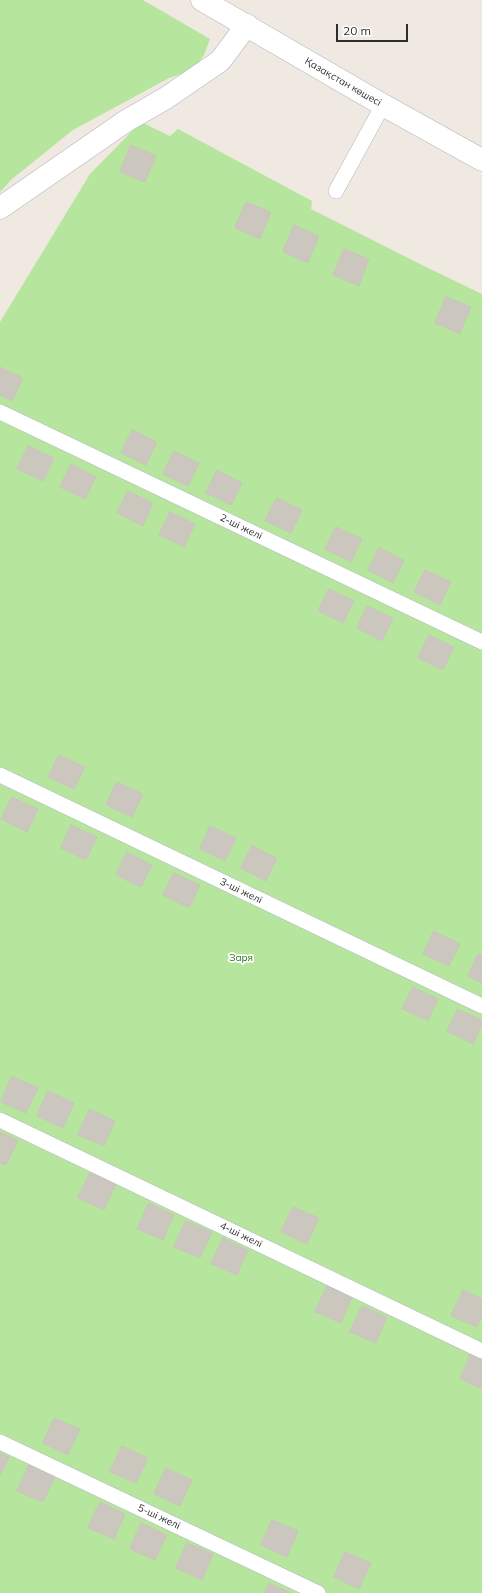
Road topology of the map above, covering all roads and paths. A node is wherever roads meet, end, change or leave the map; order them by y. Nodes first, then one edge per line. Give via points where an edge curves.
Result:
1 (205, 1) edge
2 (247, 25) junction
3 (383, 105) junction
4 (482, 160) edge
5 (336, 191) dead end
6 (0, 208) edge
7 (0, 412) edge
8 (482, 642) edge
9 (0, 775) edge
10 (482, 1006) edge
11 (0, 1120) edge
12 (482, 1351) edge
13 (0, 1442) edge
14 (318, 1593) edge

1 - 2 street, Қазақстан көшесі
2 - 3 street, Қазақстан көшесі
2 - 6 street via 220,61 166,98 126,121
3 - 4 street, Қазақстан көшесі
3 - 5 lane
7 - 8 lane, 2-ші желі
9 - 10 lane, 3-ші желі
11 - 12 lane, 4-ші желі
13 - 14 lane, 5-ші желі

